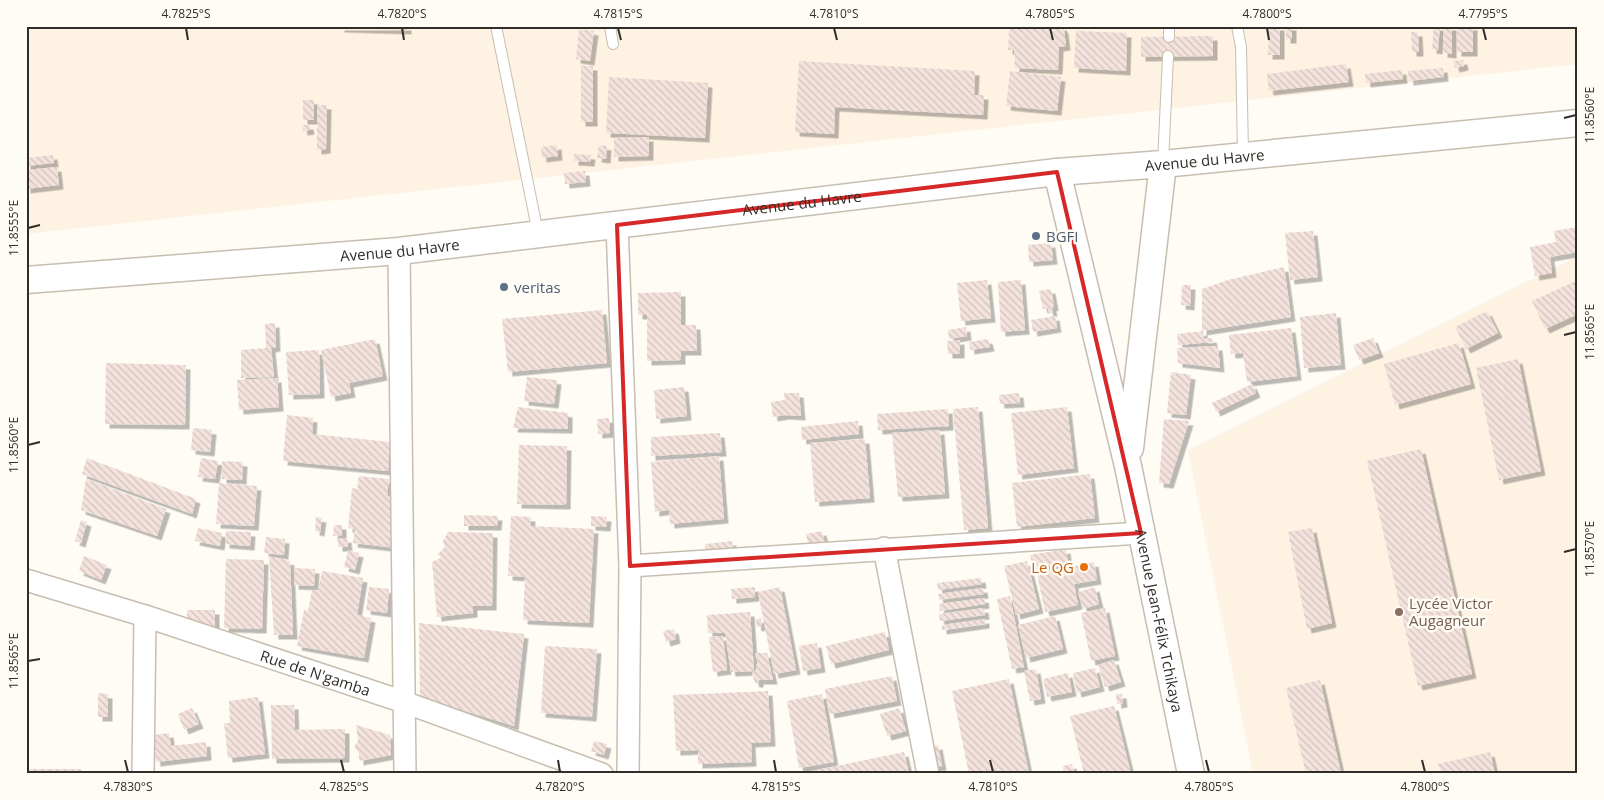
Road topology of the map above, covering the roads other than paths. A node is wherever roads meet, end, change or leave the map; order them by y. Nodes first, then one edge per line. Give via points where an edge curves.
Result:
1 (496, 26) edge
2 (610, 26) edge
3 (1169, 26) edge
4 (1237, 26) edge
5 (1169, 37) dead end
6 (613, 44) dead end
7 (1168, 56) dead end
8 (1578, 123) edge
9 (1244, 156) junction
10 (1163, 164) junction
11 (1057, 172) junction
12 (617, 225) junction
13 (538, 234) junction
14 (399, 251) junction
15 (26, 280) edge
16 (1128, 466) junction
17 (1140, 532) junction
18 (884, 548) junction
19 (630, 566) junction
20 (26, 580) edge
21 (145, 616) junction
22 (404, 702) junction
23 (143, 774) edge
24 (405, 774) edge
25 (602, 774) edge
26 (628, 774) edge
27 (928, 774) edge
28 (1191, 774) edge

1 - 13 lane
2 - 6 lane
3 - 5 lane
4 - 9 lane via 1241,47
7 - 10 lane
8 - 9 street, Avenue du Havre
9 - 10 street, Avenue du Havre
10 - 11 street, Avenue du Havre
10 - 16 street, Avenue Jean-Félix Tchikaya
11 - 12 street, Avenue du Havre
11 - 16 street, Avenue Jean-Félix Tchikaya
12 - 13 street, Avenue du Havre
12 - 19 street
13 - 14 street, Avenue du Havre
14 - 15 street, Avenue du Havre
14 - 22 street
16 - 17 street, Avenue Jean-Félix Tchikaya
17 - 18 street
17 - 28 street, Avenue Jean-Félix Tchikaya
18 - 19 street
18 - 27 street
19 - 26 street
20 - 21 street, Rue de N'gamba
21 - 22 street, Rue de N'gamba
21 - 23 street
22 - 24 street
22 - 25 street, Rue de N'gamba

